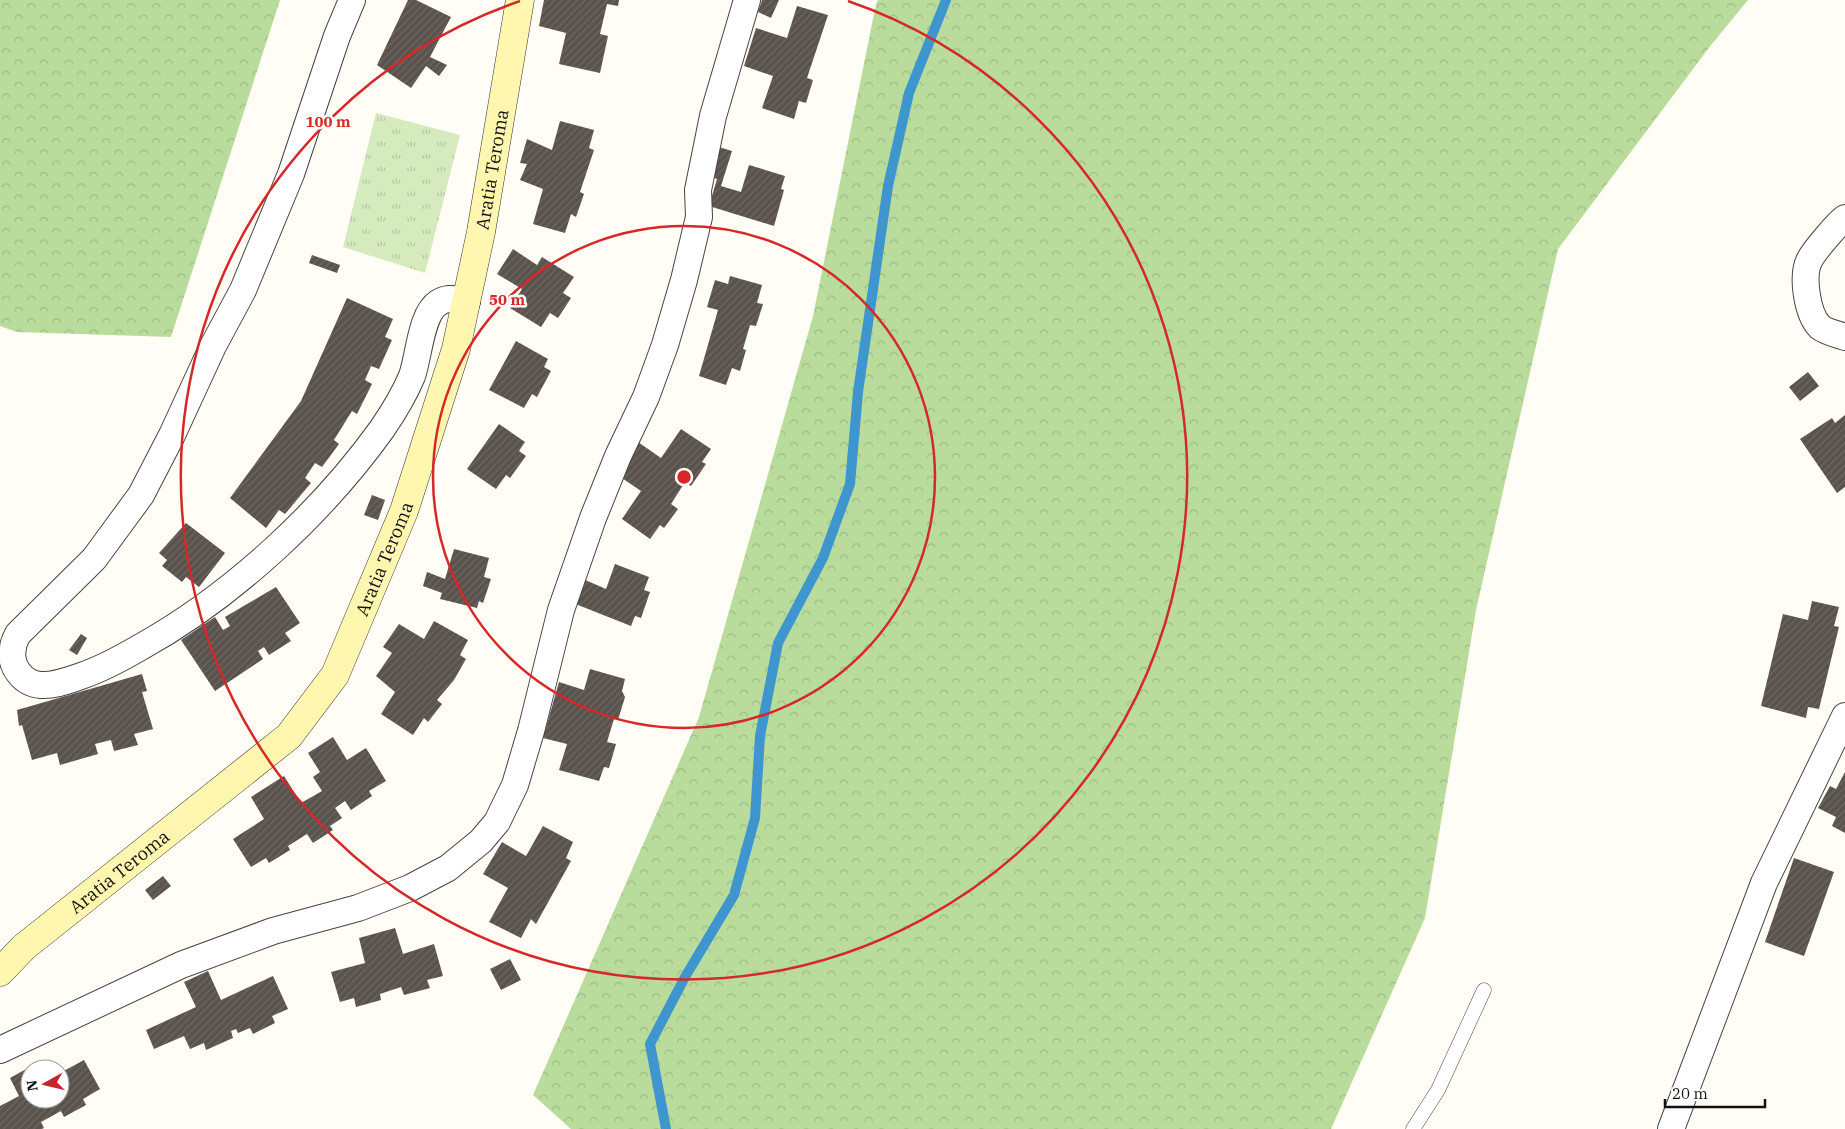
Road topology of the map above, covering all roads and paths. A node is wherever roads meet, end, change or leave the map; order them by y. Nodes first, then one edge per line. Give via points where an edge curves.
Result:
1 (352, 0) edge
2 (520, 0) edge
3 (747, 0) edge
4 (1845, 218) edge
5 (467, 301) junction
6 (1845, 337) edge
7 (1845, 716) edge
8 (0, 972) edge
9 (1484, 990) dead end
10 (0, 1050) edge
11 (1413, 1129) edge
12 (1671, 1129) edge

1 - 5 street via 287,183 243,290 141,495 94,558 18,634 12,649 14,666 25,680 40,685 100,670 165,634 217,597 272,550 325,499 363,455 393,413 412,376 428,315 437,303 447,298
2 - 5 main road, Aratia Teroma
3 - 10 street via 713,116 698,190 699,217 665,345 593,518 561,610 514,785 497,822 481,841 448,868 410,888 358,908 273,931 181,965
4 - 6 street via 1809,260 1806,284 1810,307 1820,328
5 - 8 main road, Aratia Teroma via 456,349 404,511 335,676 288,736 24,947
7 - 12 street via 1764,883
9 - 11 lane via 1438,1090

